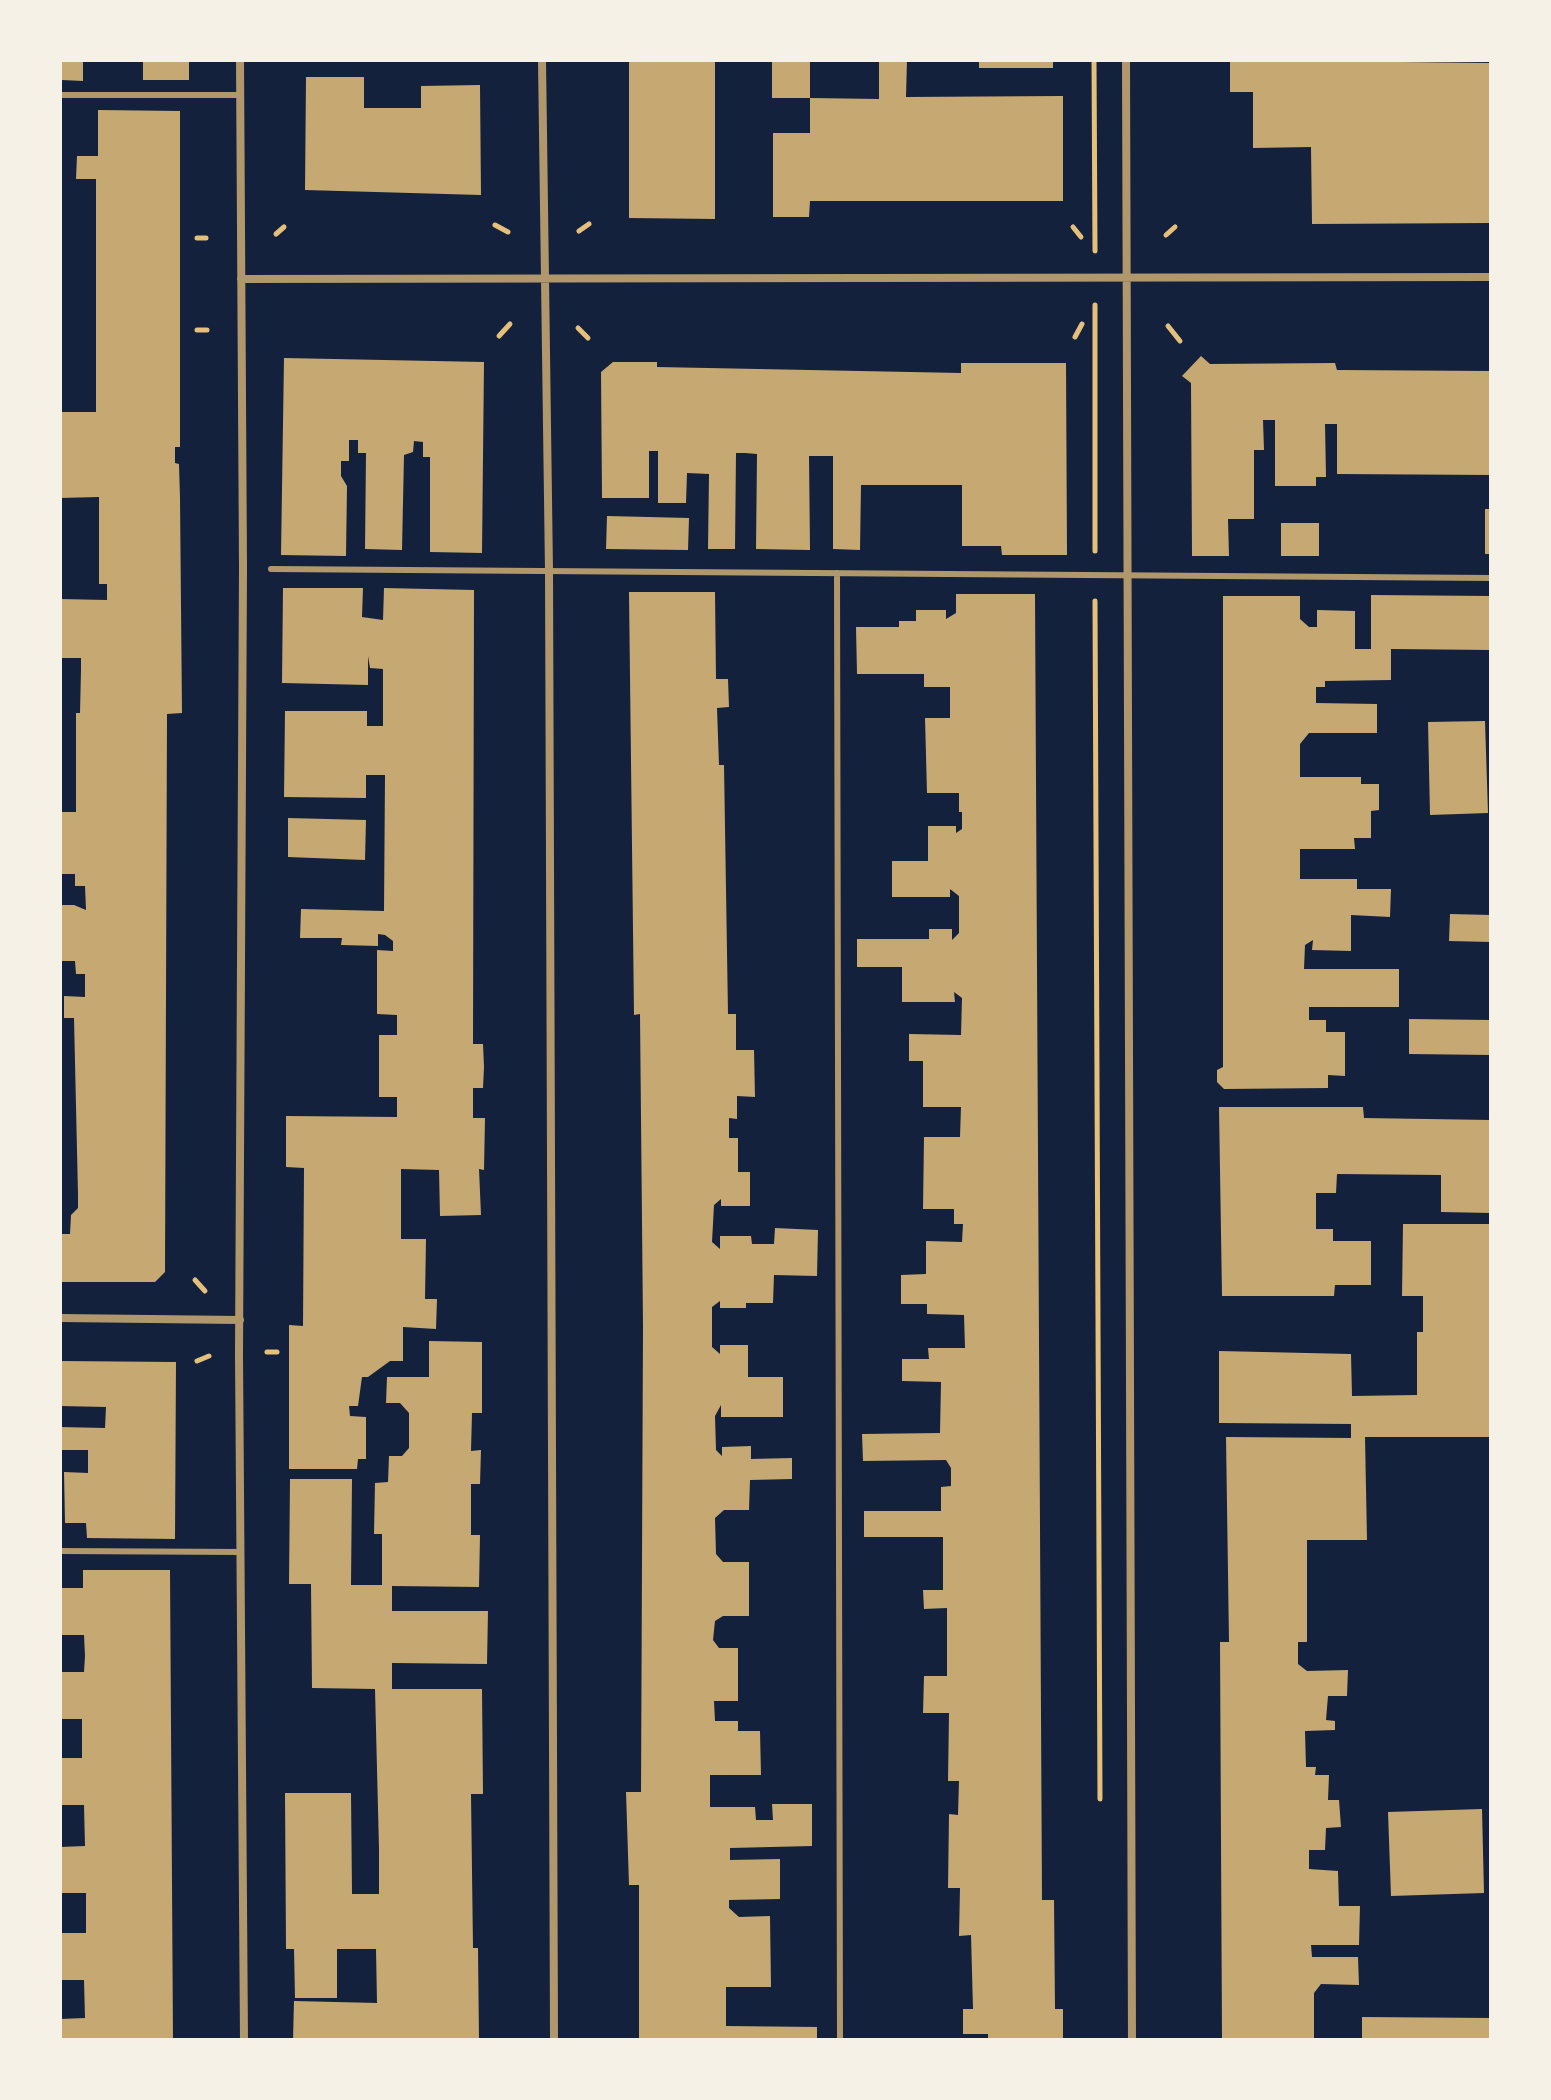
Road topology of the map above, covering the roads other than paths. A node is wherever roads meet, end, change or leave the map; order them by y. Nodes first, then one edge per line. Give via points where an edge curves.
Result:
1 (240, 60) edge
2 (542, 60) edge
3 (1126, 60) edge
4 (60, 95) edge
5 (241, 95) junction
6 (1126, 276) junction
7 (545, 277) junction
8 (1491, 277) edge
9 (241, 279) junction
10 (271, 569) dead end
11 (549, 571) junction
12 (837, 573) junction
13 (1127, 574) junction
14 (1491, 578) edge
15 (60, 1318) edge
16 (240, 1320) junction
17 (60, 1551) edge
18 (240, 1552) junction
19 (244, 2040) edge
20 (554, 2040) edge
21 (840, 2040) edge
22 (1132, 2040) edge

1 - 5 street
2 - 7 street
3 - 6 street
4 - 5 lane
5 - 9 street
6 - 7 street
6 - 8 street
6 - 13 street
7 - 9 street
7 - 11 street
9 - 16 street
10 - 11 lane
11 - 12 lane
11 - 20 street
12 - 13 lane
12 - 21 lane
13 - 14 lane
13 - 22 street
15 - 16 street
16 - 18 street
17 - 18 lane
18 - 19 street

